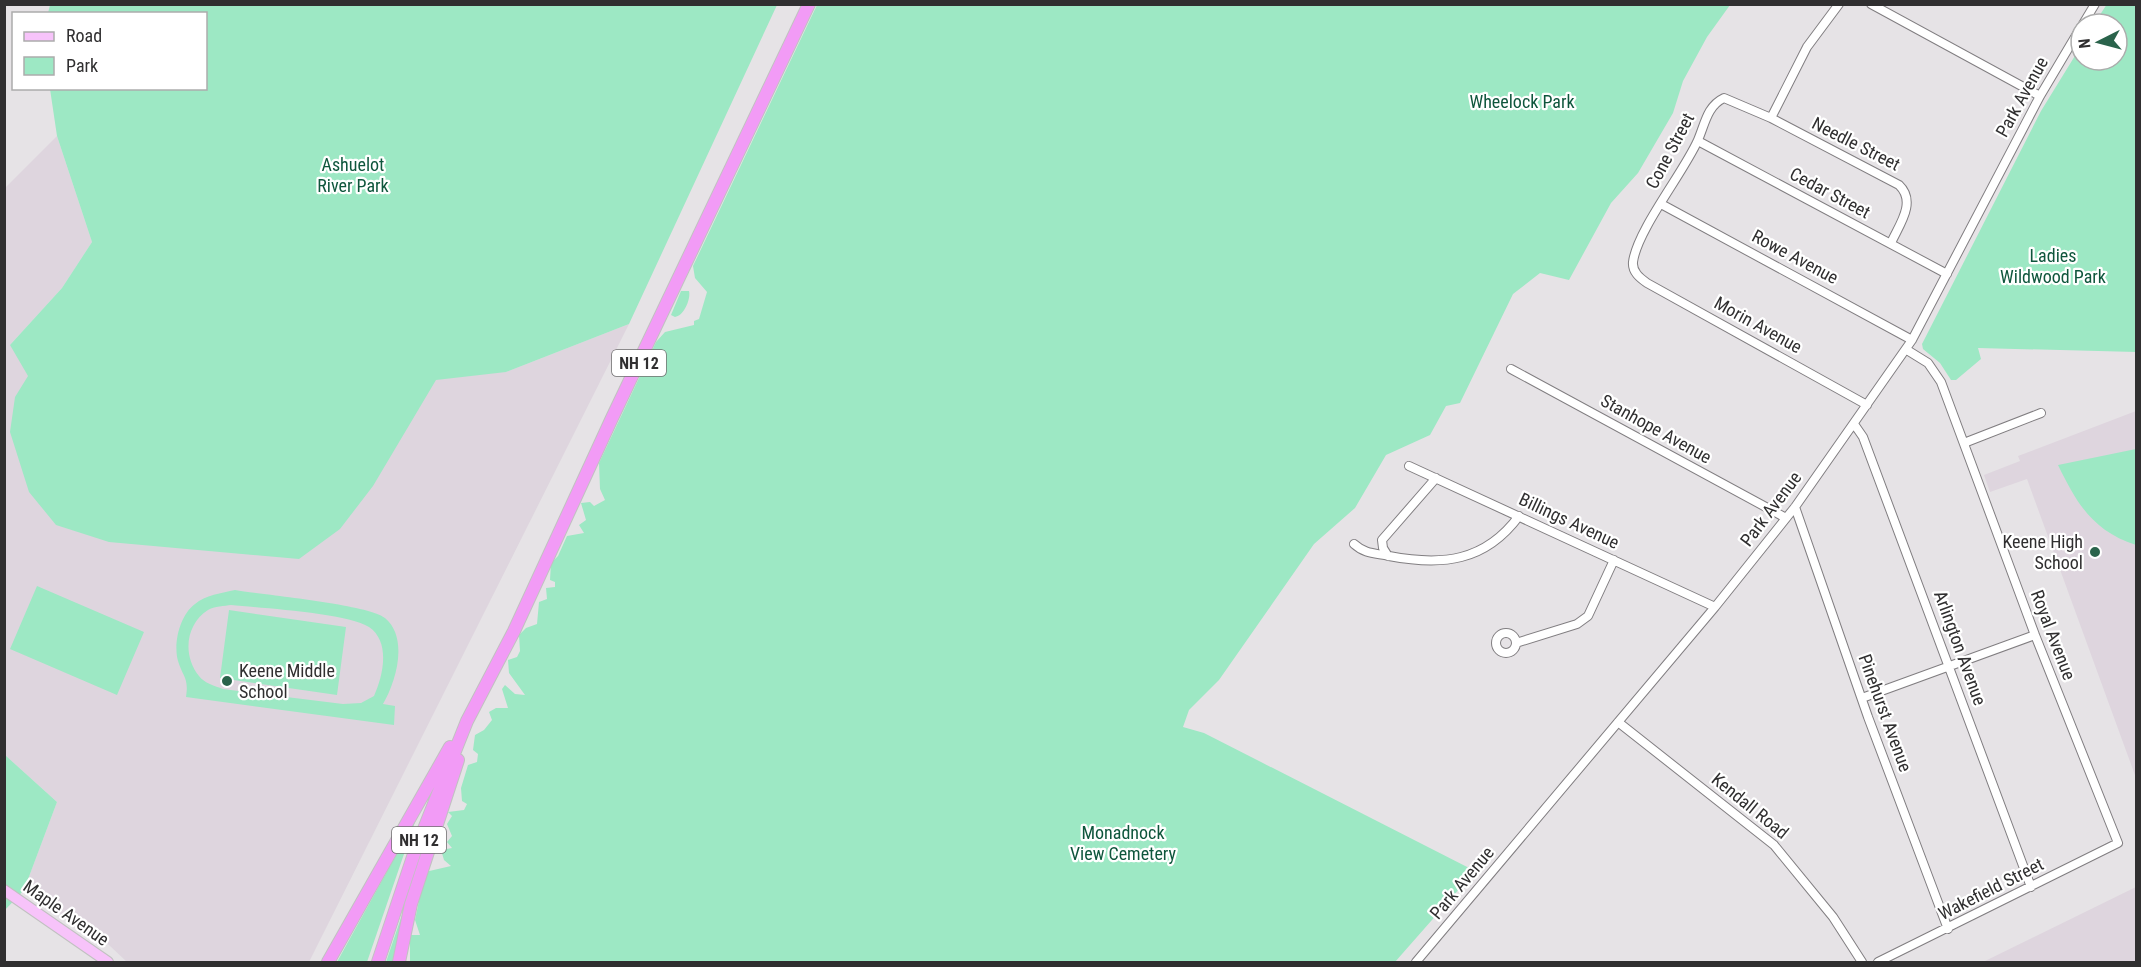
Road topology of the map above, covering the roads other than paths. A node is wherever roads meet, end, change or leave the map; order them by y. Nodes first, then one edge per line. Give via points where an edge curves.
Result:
1 (809, 4) edge
2 (1839, 4) edge
3 (1871, 4) edge
4 (2069, 48) edge
5 (2040, 96) junction
6 (1771, 118) junction
7 (1698, 141) junction
8 (1662, 204) junction
9 (1890, 243) junction
10 (1634, 271) joint
11 (1947, 274) junction
12 (1912, 340) junction
13 (1907, 350) junction
14 (1511, 369) dead end
15 (1867, 405) junction
16 (2041, 413) dead end
17 (1854, 424) junction
18 (1964, 443) junction
19 (1409, 466) dead end
20 (1436, 478) junction
21 (1795, 507) junction
22 (1519, 516) junction
23 (1786, 518) junction
24 (1354, 544) dead end
25 (1388, 556) junction
26 (1614, 560) junction
27 (1715, 607) junction
28 (2035, 636) junction
29 (1516, 643) dead end
30 (1949, 668) junction
31 (1862, 699) junction
32 (467, 721) junction
33 (1618, 722) junction
34 (2118, 843) joint
35 (2031, 887) junction
36 (4, 890) edge
37 (1948, 929) junction
38 (108, 963) edge
39 (328, 963) edge
40 (378, 963) edge
41 (399, 963) edge
42 (1416, 963) edge
43 (1862, 963) edge
44 (1878, 963) edge

1 - 32 highway, NH 12 via 514,631
2 - 6 street via 1807,47
3 - 5 street
4 - 5 street, Park Avenue
5 - 11 street, Park Avenue
6 - 7 street, Cone Street via 1724,98 1712,106
6 - 9 street, Needle Street via 1905,190 1908,204
7 - 8 street, Cone Street
7 - 9 street, Cedar Street
8 - 10 street, Cone Street via 1635,254
8 - 12 street, Rowe Avenue
9 - 11 street, Cedar Street
10 - 15 street, Morin Avenue via 1647,283
11 - 12 street, Park Avenue
12 - 13 street, Park Avenue
13 - 15 street, Park Avenue
13 - 18 street, Royal Avenue via 1935,372
14 - 23 street, Stanhope Avenue
15 - 17 street, Park Avenue
16 - 18 street
17 - 21 street, Park Avenue
17 - 30 street, Arlington Avenue via 1863,436
18 - 28 street, Royal Avenue
19 - 20 street, Billings Avenue
20 - 22 street, Billings Avenue
20 - 25 street via 1382,540
21 - 23 street, Park Avenue
21 - 31 street, Pinehurst Avenue
22 - 25 street via 1496,542 1458,557 1423,562
22 - 26 street, Billings Avenue
23 - 27 street, Park Avenue
24 - 25 street via 1371,554
26 - 27 street, Billings Avenue
26 - 29 street via 1588,616 1577,624
27 - 33 street, Park Avenue
28 - 30 street
28 - 34 street, Royal Avenue
30 - 31 street
30 - 35 street, Arlington Avenue
31 - 37 street, Pinehurst Avenue
32 - 39 highway
32 - 40 highway, NH 12 via 417,845
32 - 41 highway via 449,792 411,904
33 - 42 street, Park Avenue
33 - 43 street, Kendall Road via 1774,844 1833,917
34 - 35 street, Wakefield Street
35 - 37 street, Wakefield Street
36 - 38 main road, Maple Avenue
37 - 44 street, Wakefield Street

